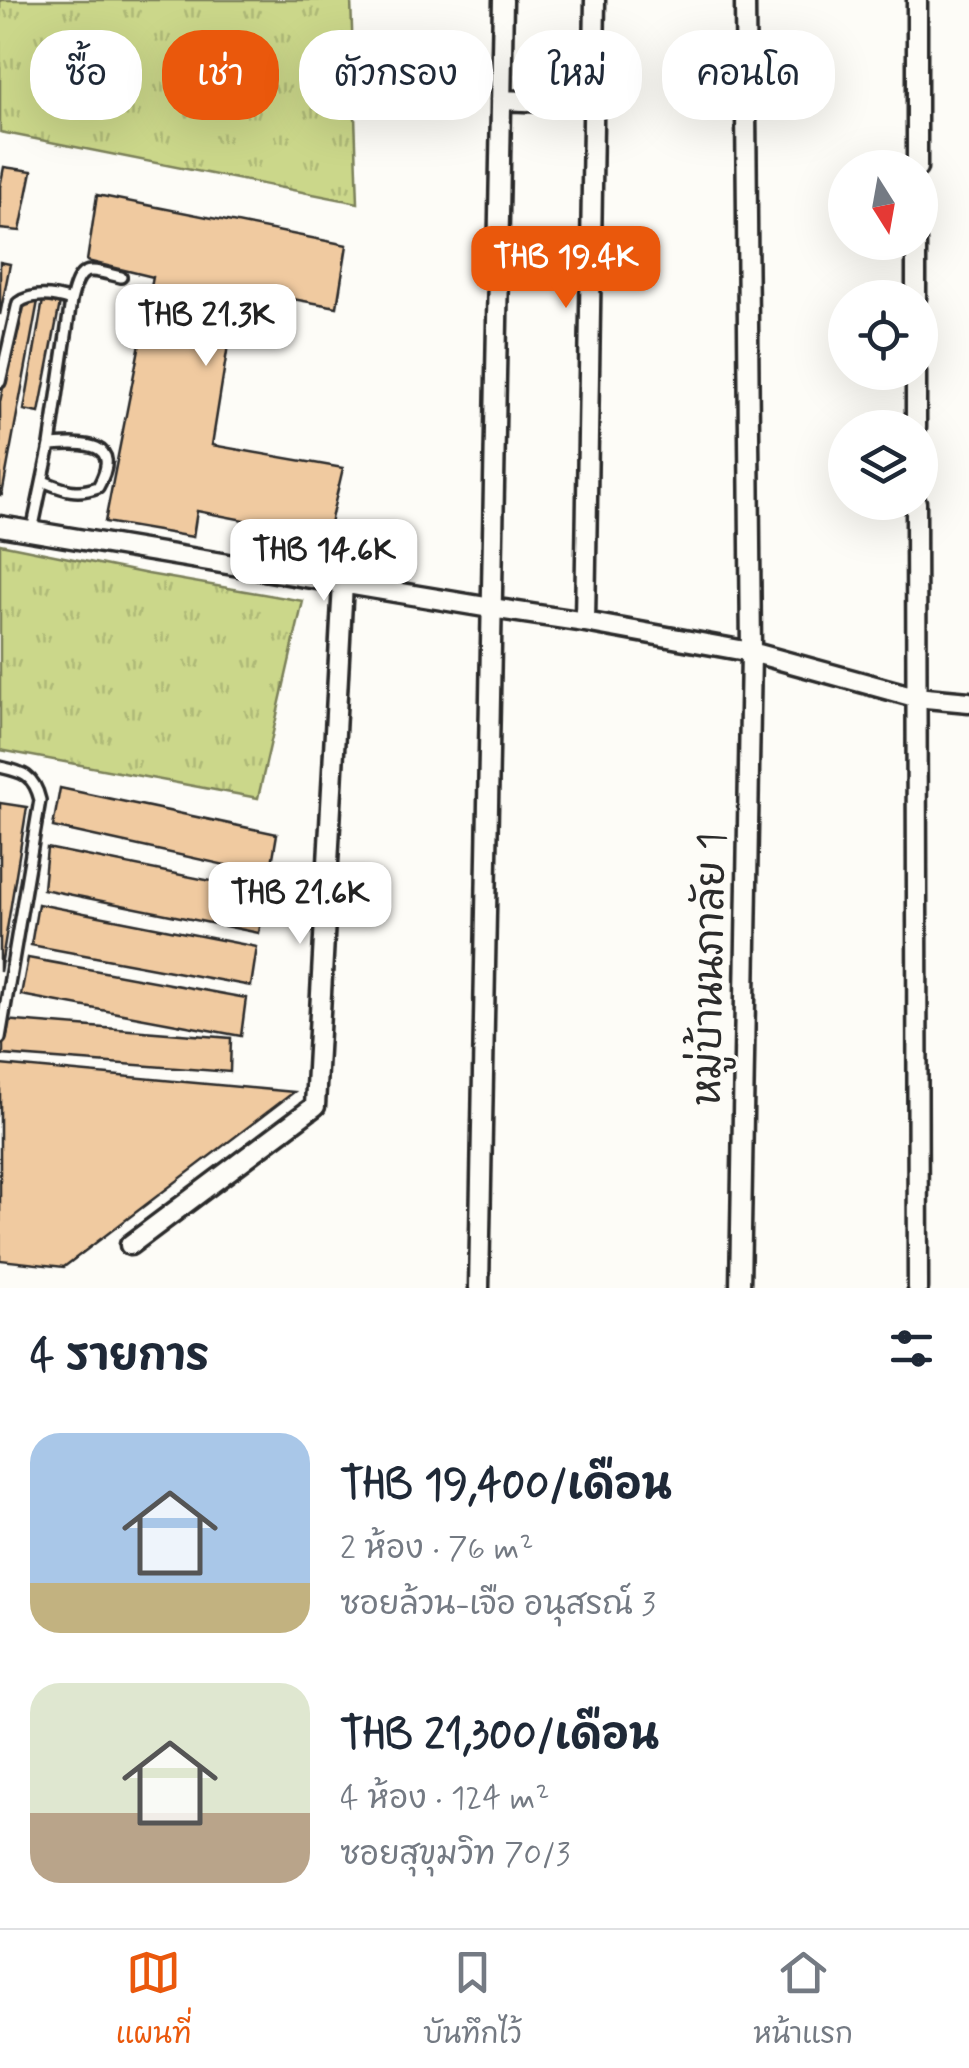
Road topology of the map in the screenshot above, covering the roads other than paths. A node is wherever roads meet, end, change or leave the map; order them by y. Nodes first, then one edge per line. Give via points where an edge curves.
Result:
1 (503, 0) edge
2 (595, 0) edge
3 (745, 0) edge
4 (917, 0) edge
5 (594, 30) edge
6 (501, 100) junction
7 (513, 101) edge
8 (593, 120) edge
9 (917, 150) edge
10 (121, 277) dead end
11 (72, 302) junction
12 (0, 382) edge
13 (50, 444) junction
14 (43, 481) junction
15 (916, 520) edge
16 (0, 526) edge
17 (32, 531) junction
18 (343, 583) junction
19 (491, 608) junction
20 (585, 622) junction
21 (751, 652) junction
22 (915, 697) junction
23 (969, 702) edge
24 (0, 768) edge
25 (0, 1038) edge
26 (130, 1244) dead end
27 (479, 1288) edge
28 (740, 1288) edge
29 (918, 1288) edge

1 - 6 street
2 - 5 street
3 - 21 street, หมู่บ้านนภาลัย 1
4 - 9 street
6 - 7 street
6 - 19 street
8 - 20 street
10 - 11 lane via 85,271 76,279
11 - 12 lane via 40,295 18,302
11 - 13 lane
13 - 14 lane
13 - 14 lane via 96,446 107,462 98,487 84,492
14 - 17 lane
15 - 22 street
16 - 17 street
17 - 18 street
18 - 19 street
18 - 26 street via 315,1106
19 - 20 street
19 - 27 street
20 - 21 street
21 - 22 street
21 - 28 street, หมู่บ้านนภาลัย 1
22 - 23 street
22 - 29 street
24 - 25 lane via 30,778 40,800

